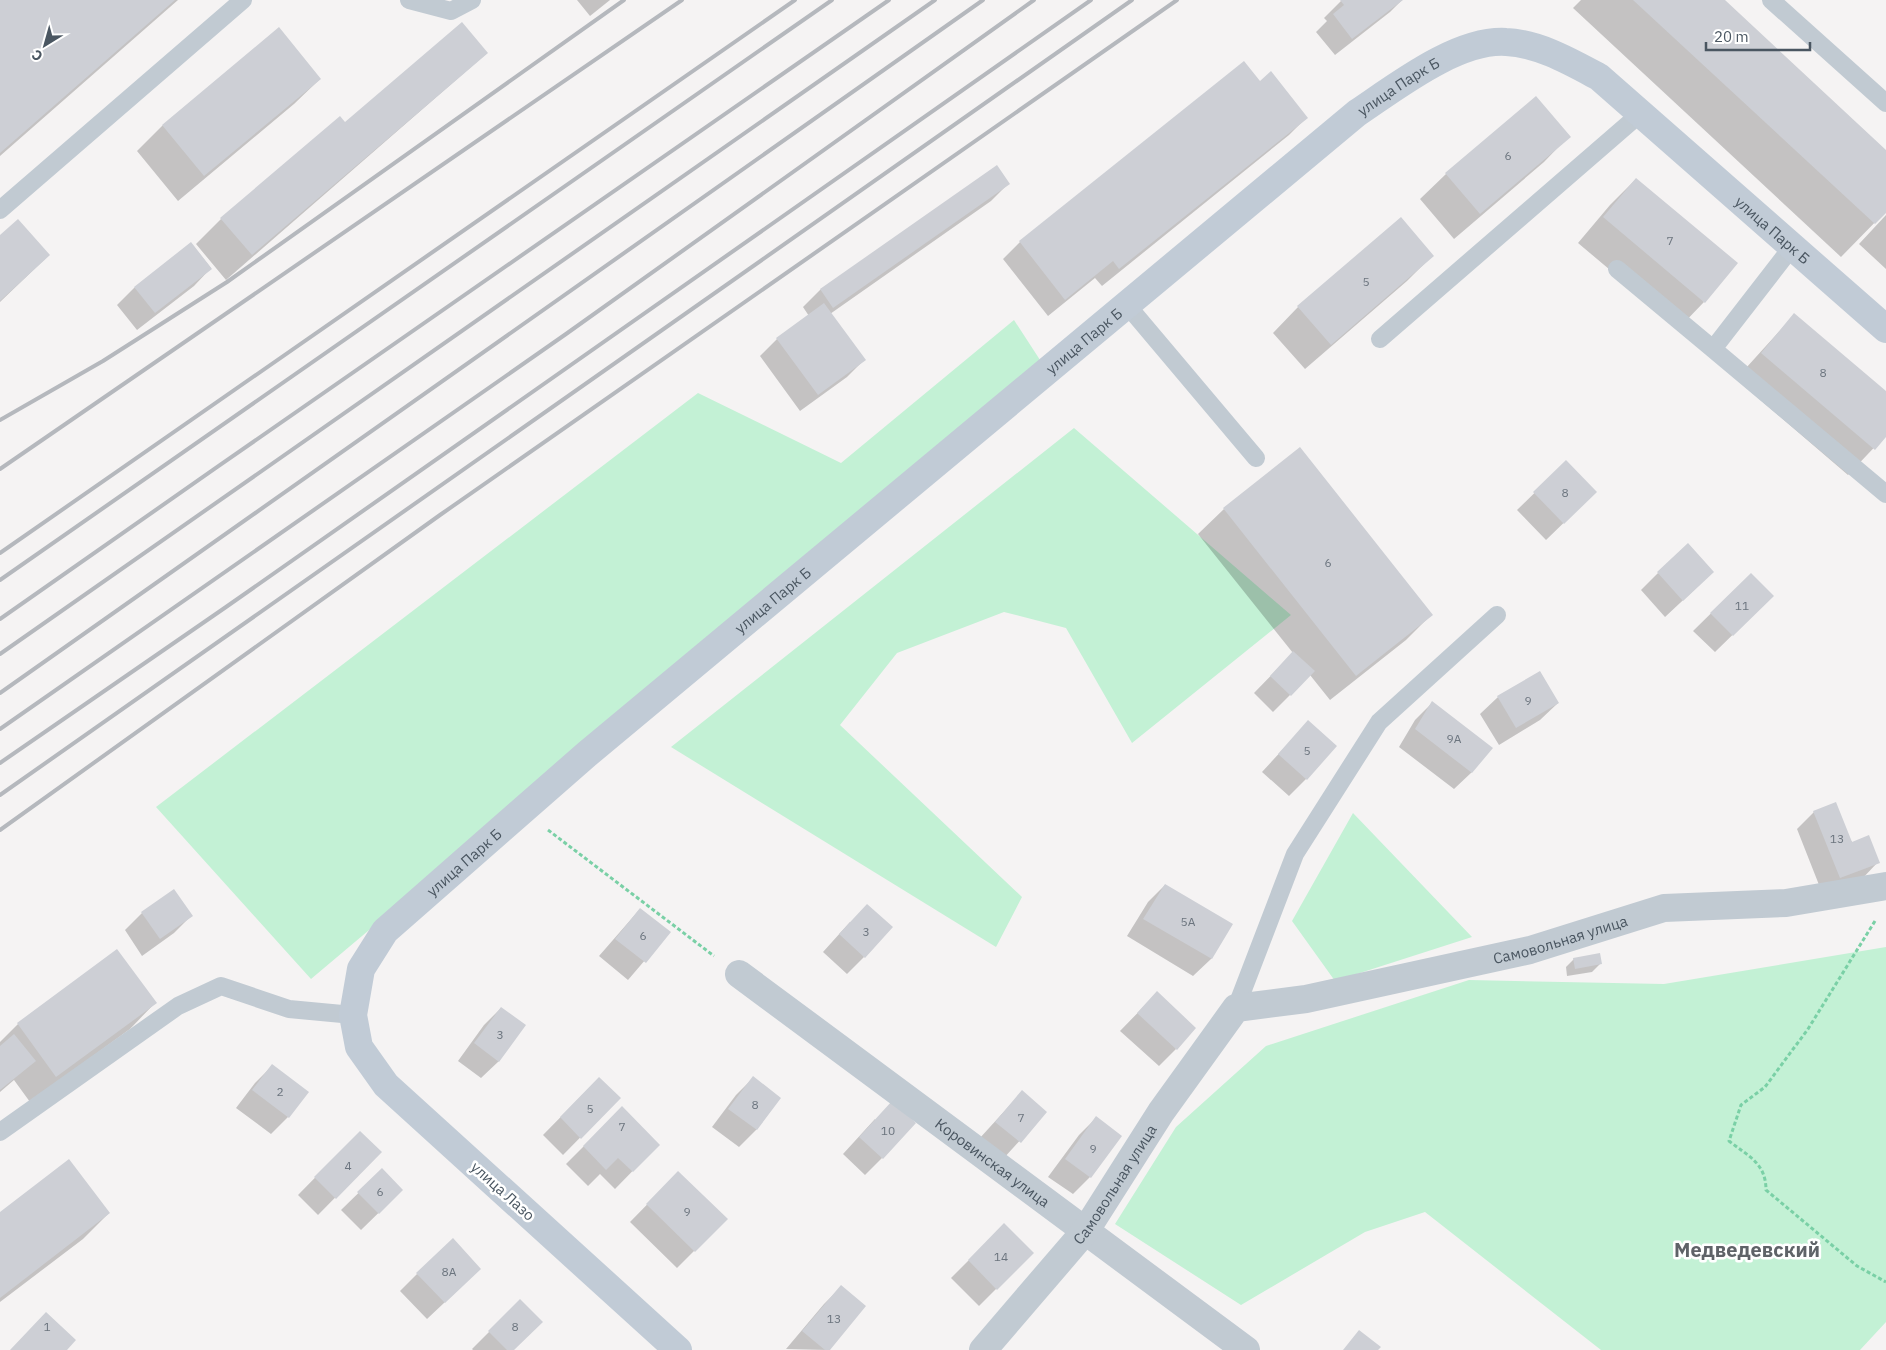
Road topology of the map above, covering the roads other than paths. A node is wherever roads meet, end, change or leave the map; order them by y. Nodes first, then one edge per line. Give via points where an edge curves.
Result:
1 (243, 0) edge
2 (409, 0) edge
3 (472, 0) edge
4 (1771, 0) edge
5 (1886, 103) edge
6 (1641, 113) junction
7 (0, 210) edge
8 (1792, 247) junction
9 (1617, 269) dead end
10 (1127, 305) junction
11 (1886, 329) edge
12 (1380, 339) dead end
13 (1713, 349) junction
14 (1256, 458) dead end
15 (1886, 494) edge
16 (1497, 614) dead end
17 (1886, 886) edge
18 (739, 974) road end
19 (1236, 1008) junction
20 (353, 1014) junction
21 (0, 1132) edge
22 (1086, 1230) junction
23 (678, 1350) edge
24 (983, 1350) edge
25 (1246, 1350) edge

1 - 7 lane
2 - 3 lane via 451,12
4 - 5 lane
6 - 8 street, улица Парк Б
6 - 10 street, улица Парк Б via 1599,77 1555,53 1506,42 1469,48 1430,65 1357,114
6 - 12 lane
8 - 11 street, улица Парк Б
8 - 13 lane
9 - 13 lane
10 - 14 lane
10 - 20 street, улица Парк Б via 522,810 385,931 361,969
13 - 15 lane
16 - 19 lane, Самовольная улица via 1379,722 1295,854
17 - 19 street, Самовольная улица via 1786,903 1664,908 1530,950 1306,999
18 - 22 street, Коровинская улица
19 - 22 street, Самовольная улица via 1161,1112
20 - 21 lane via 289,1009 221,986 178,1006
20 - 23 street, улица Лазо via 359,1047 386,1085
22 - 24 street, Самовольная улица
22 - 25 street, Коровинская улица

